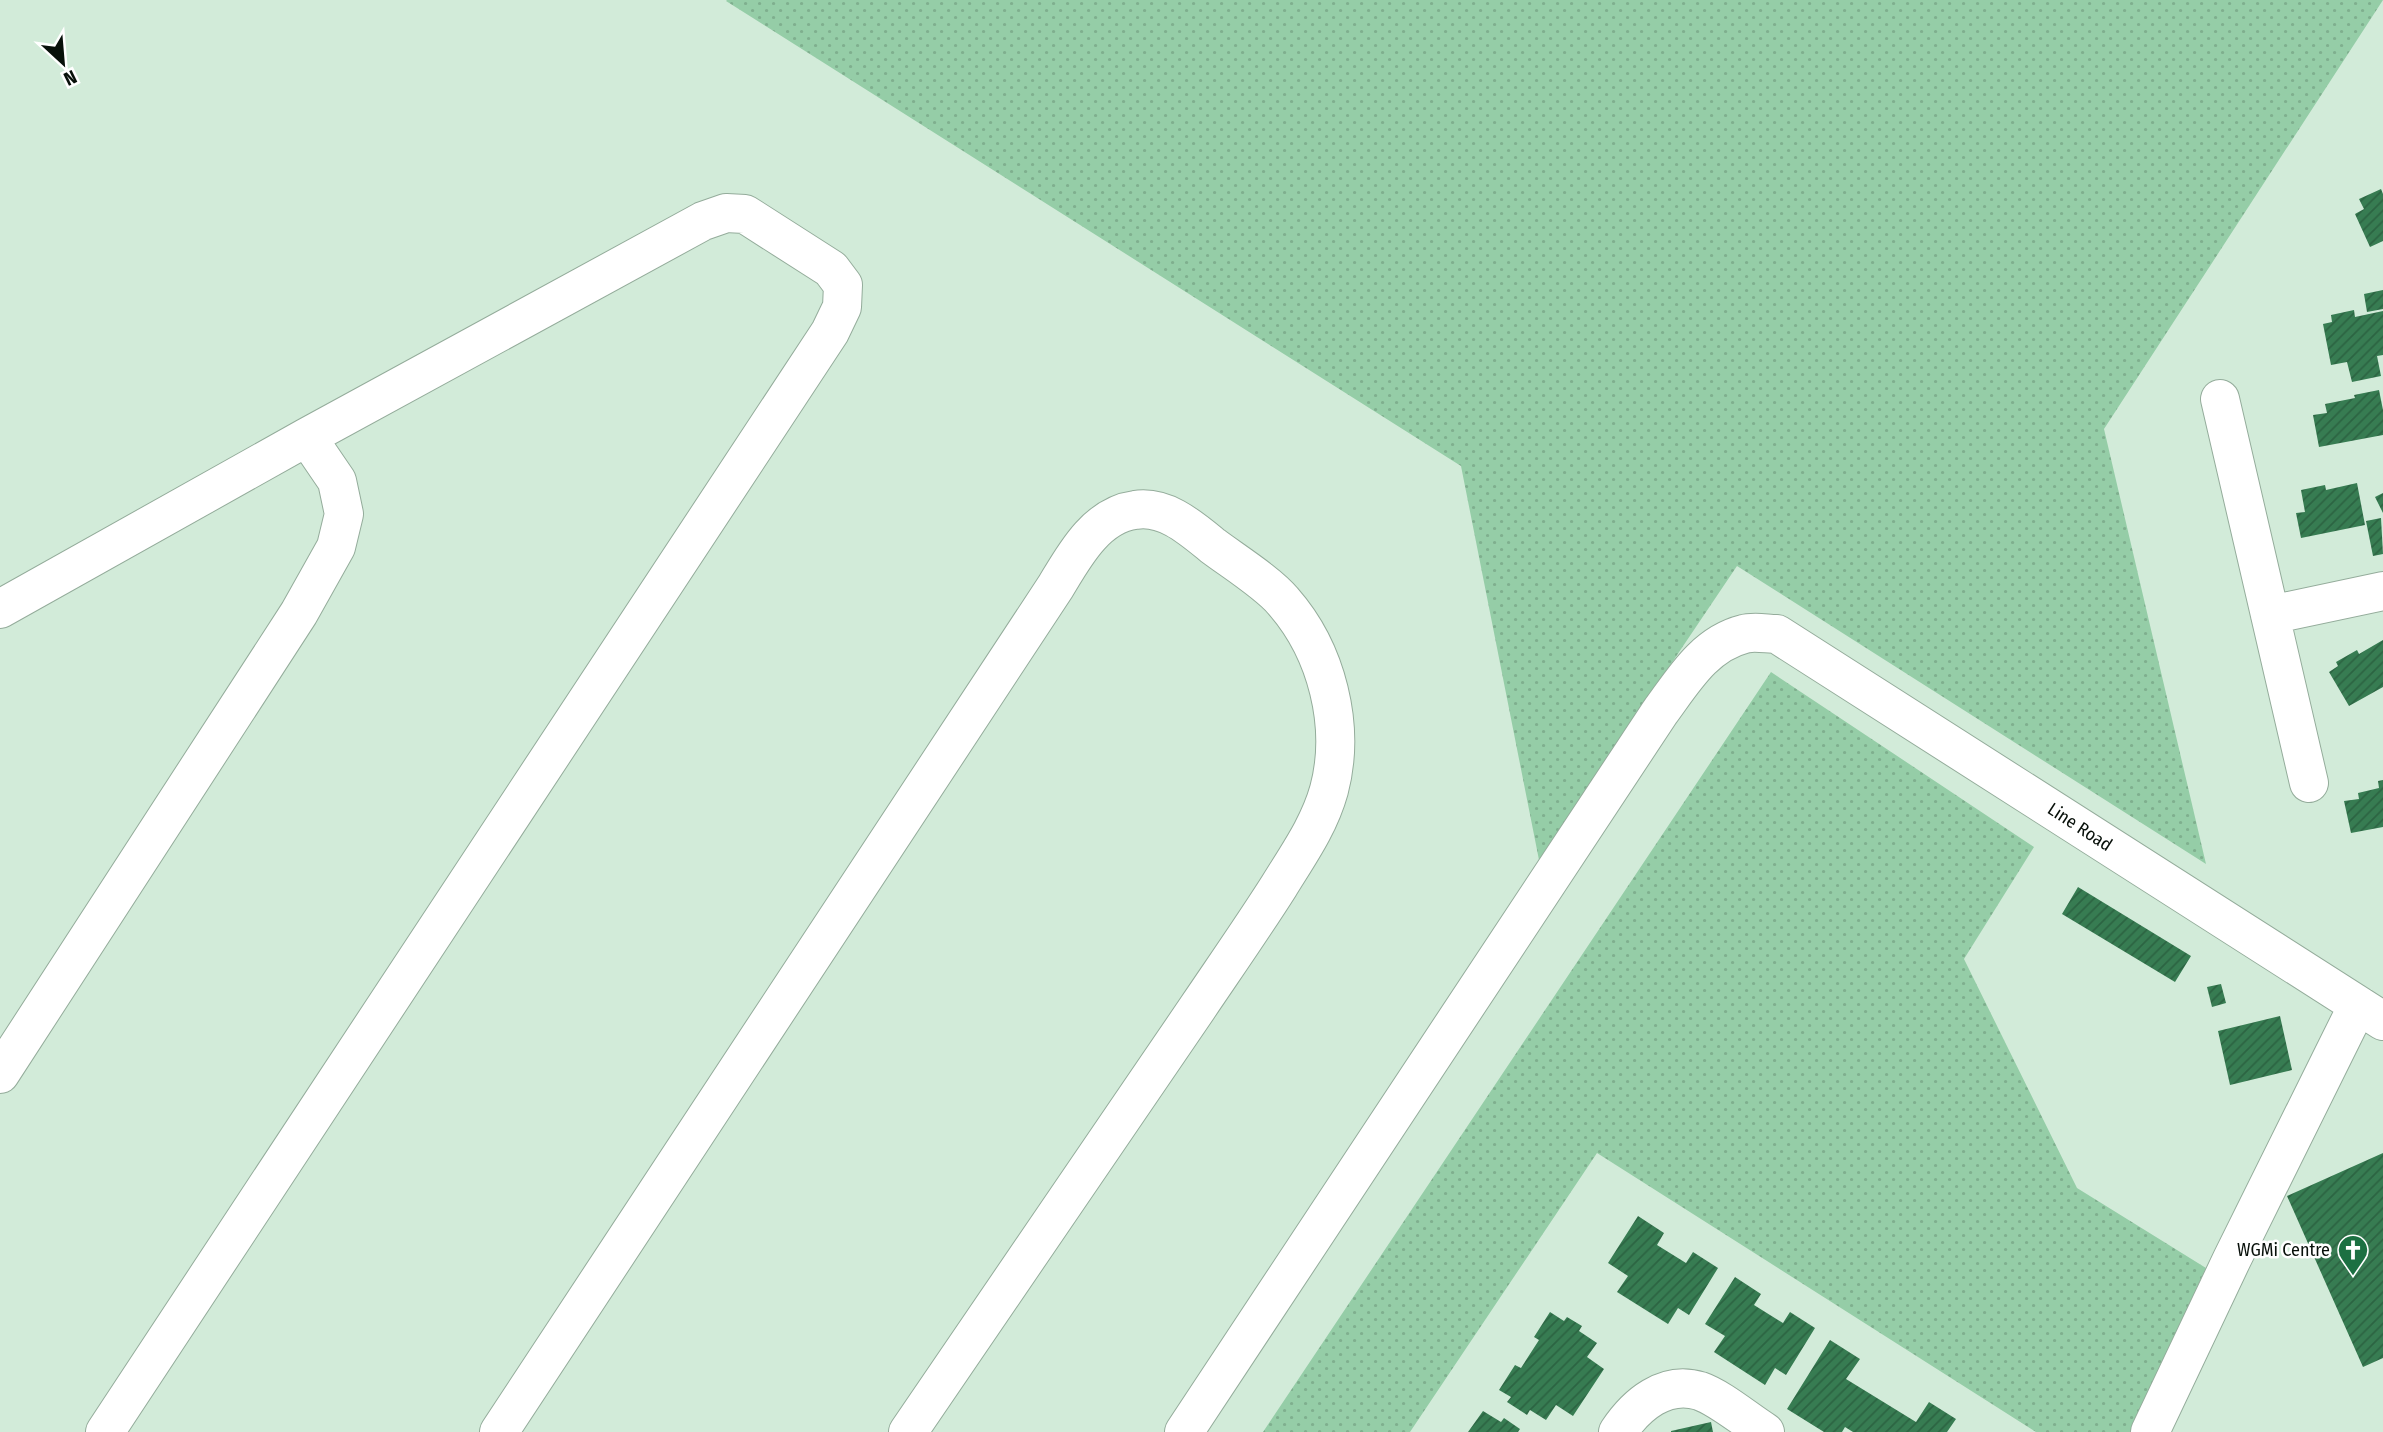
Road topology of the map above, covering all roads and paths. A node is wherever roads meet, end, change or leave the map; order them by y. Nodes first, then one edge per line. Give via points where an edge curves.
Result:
1 (2220, 399) dead end
2 (307, 437) junction
3 (2383, 591) edge
4 (0, 610) edge
5 (2270, 615) junction
6 (2309, 783) dead end
7 (2371, 1013) edge
8 (0, 1074) edge
9 (105, 1432) edge
10 (499, 1432) edge
11 (908, 1432) edge
12 (1184, 1432) edge
13 (1618, 1432) edge
14 (1765, 1432) edge
15 (2150, 1432) edge

1 - 5 street
2 - 4 street
2 - 8 street via 337,481 344,514 336,547 299,613
2 - 9 street via 703,221 726,214 745,214 831,269 843,285 842,307 830,332
3 - 5 street
5 - 6 street
7 - 12 street, Line Road via 1777,634 1746,633 1717,644 1693,668 1653,724
7 - 15 street via 2232,1259
10 - 11 street via 1080,546 1104,523 1133,510 1155,510 1185,524 1282,599 1306,634 1321,662 1332,706 1337,746 1329,791 1314,831 1256,921
13 - 14 street via 1647,1398 1672,1390 1699,1391

